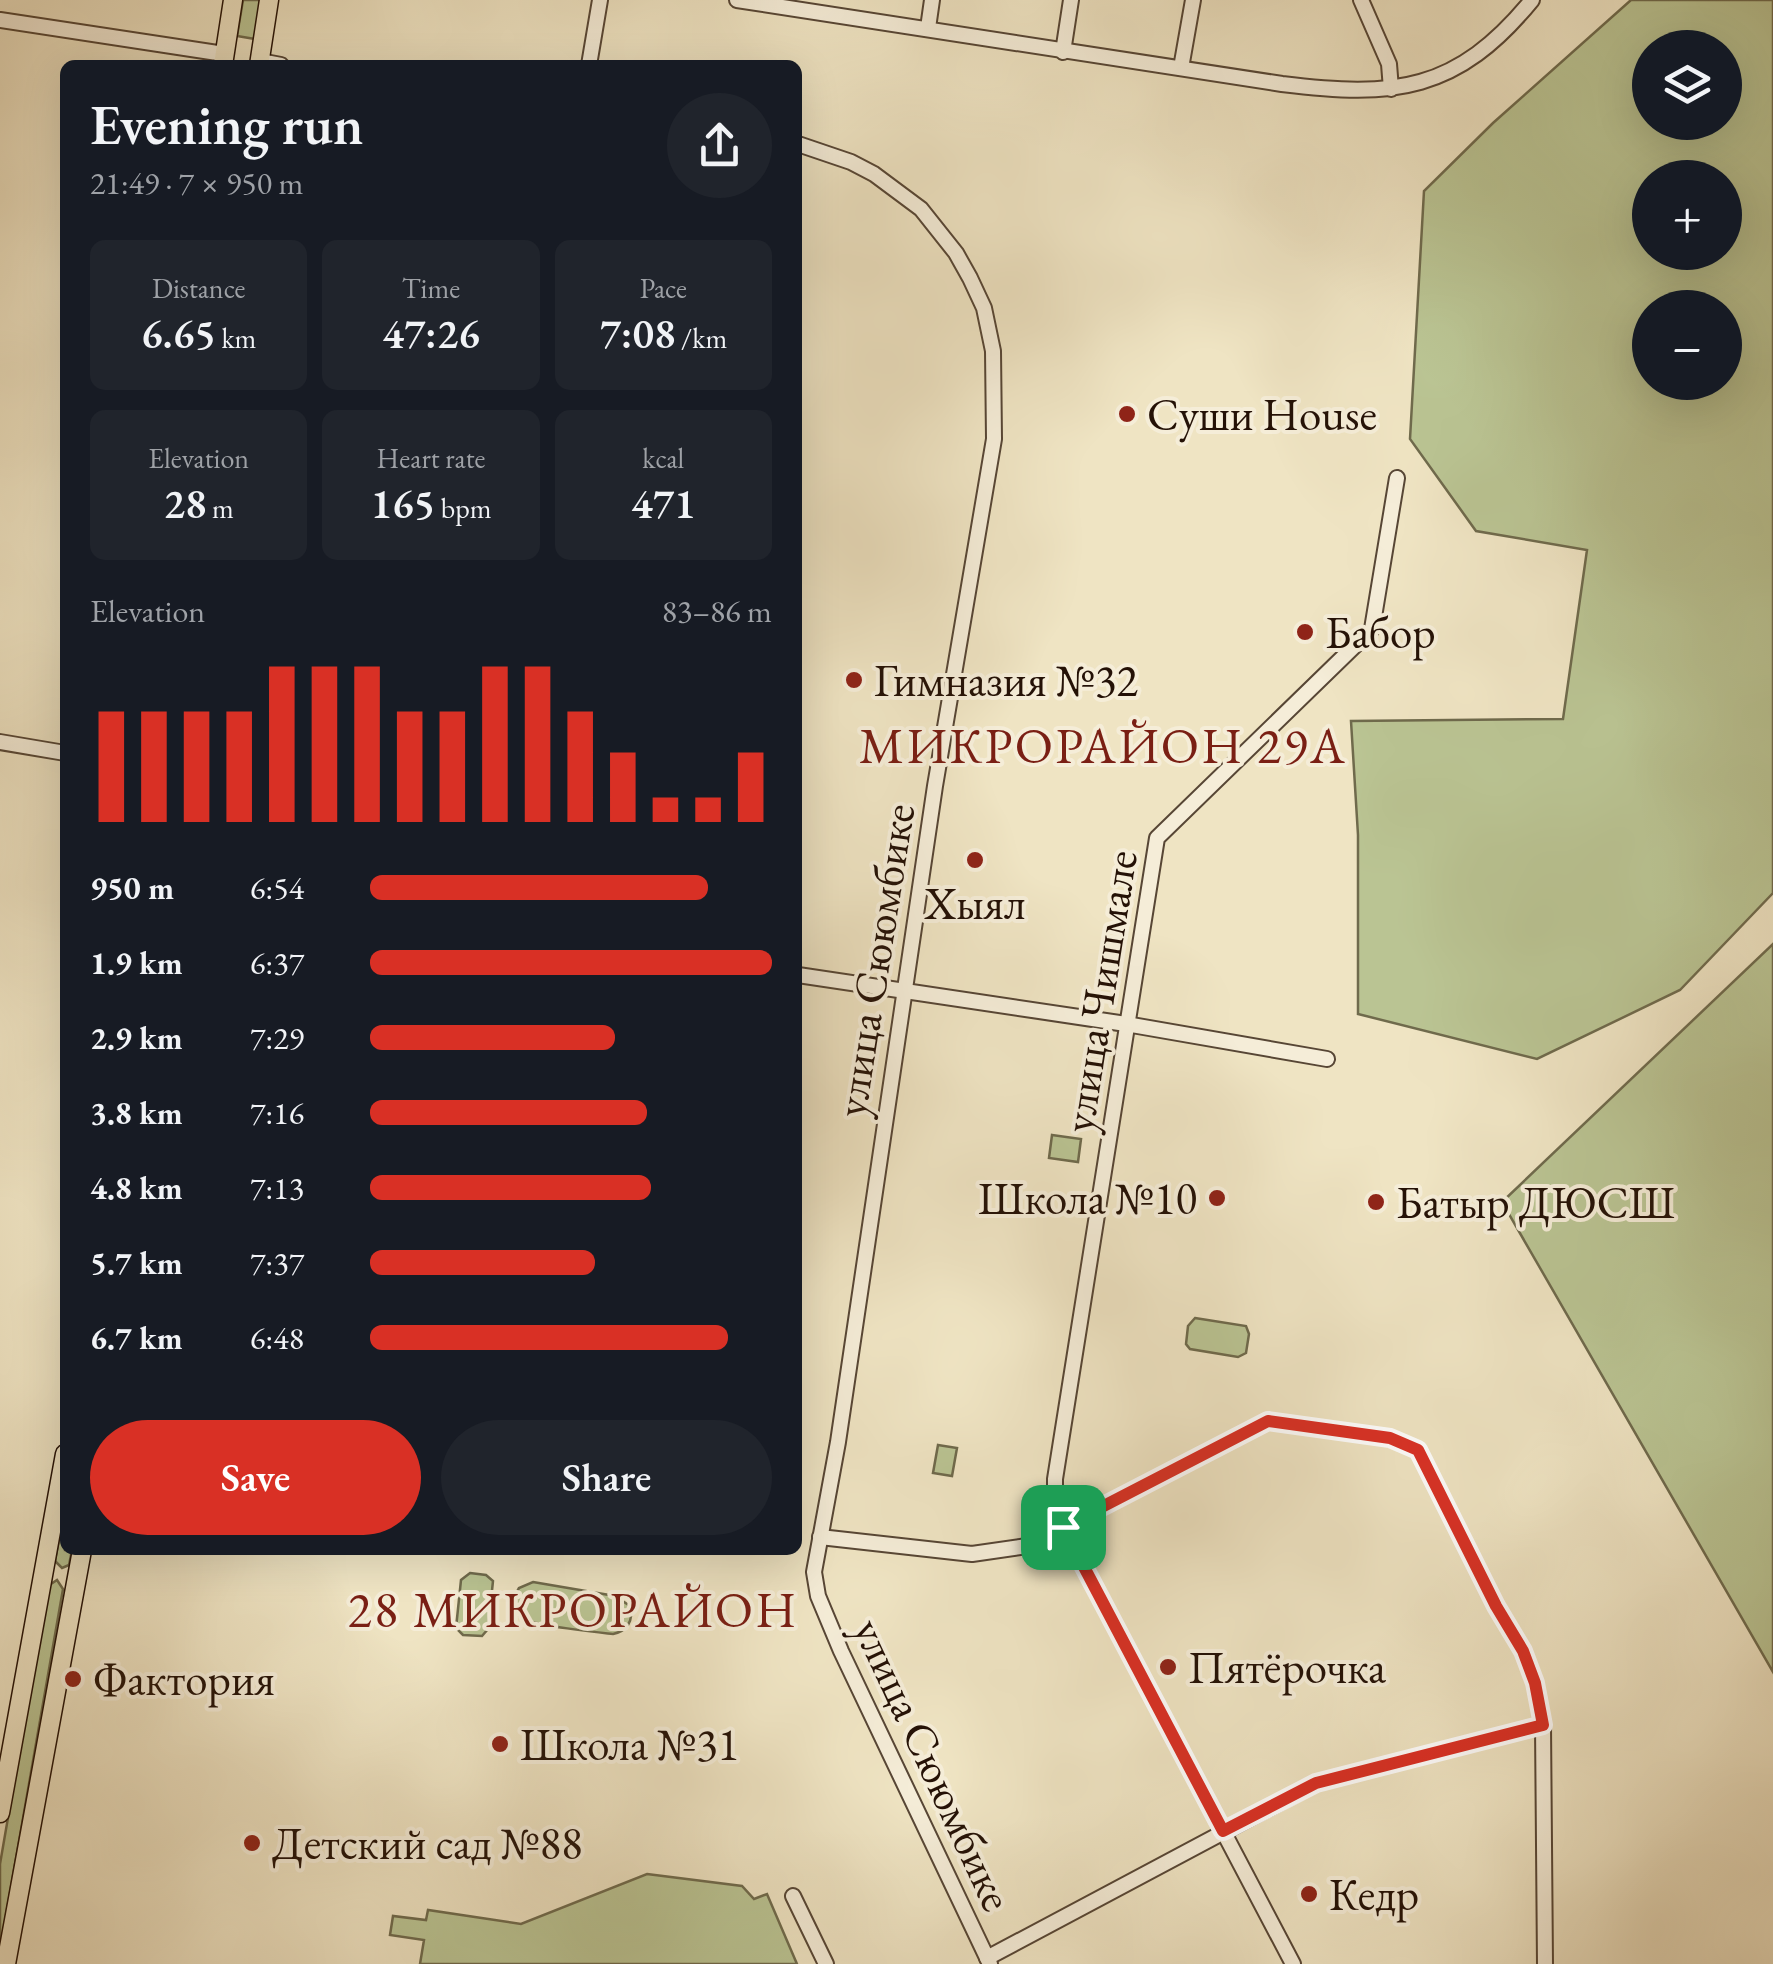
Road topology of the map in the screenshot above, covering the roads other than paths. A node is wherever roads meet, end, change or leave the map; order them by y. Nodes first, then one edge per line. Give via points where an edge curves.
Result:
1 (234, 0) edge
2 (269, 0) edge
3 (600, 0) edge
4 (736, 0) edge
5 (932, 0) edge
6 (1071, 0) edge
7 (1193, 0) edge
8 (1360, 0) edge
9 (1525, 3) edge
10 (0, 20) edge
11 (928, 28) junction
12 (1062, 52) junction
13 (224, 60) edge
14 (260, 60) edge
15 (590, 60) edge
16 (1182, 68) junction
17 (1391, 89) junction
18 (802, 145) edge
19 (1397, 478) dead end
20 (0, 742) edge
21 (60, 752) edge
22 (802, 976) edge
23 (904, 990) junction
24 (1126, 1024) junction
25 (1327, 1059) dead end
26 (60, 1485) edge
27 (1063, 1527) junction
28 (820, 1538) junction
29 (81, 1555) edge
30 (46, 1572) junction
31 (77, 1578) junction
32 (1543, 1725) junction
33 (0, 1814) edge
34 (1223, 1831) junction
35 (792, 1896) dead end
36 (988, 1961) edge
37 (6, 1964) edge
38 (826, 1964) edge
39 (1293, 1964) edge
40 (1546, 1964) edge

1 - 13 main road
2 - 14 main road
3 - 15 street
4 - 11 street
5 - 11 street
6 - 12 street
7 - 16 street
8 - 17 street via 1389,64
9 - 17 street via 1496,42 1460,66
10 - 13 street
11 - 12 street
12 - 16 street
16 - 17 street via 1324,89
18 - 23 street, улица Сююмбике via 874,174 921,208 970,278 993,351 994,439
19 - 24 street, улица Чишмале via 1372,628 1157,838
20 - 21 street
22 - 23 street
23 - 24 street
23 - 28 street, улица Сююмбике
24 - 25 street
24 - 27 street, улица Чишмале via 1055,1479
26 - 30 main road
27 - 28 street via 1028,1546 972,1554
27 - 32 street via 1268,1421 1390,1438 1418,1450 1523,1651
27 - 34 street, улица Чишмале
28 - 36 street, улица Сююмбике via 818,1596
29 - 31 main road
30 - 31 main road
30 - 33 main road
31 - 37 main road
32 - 34 street via 1316,1783
32 - 40 street
34 - 36 street
34 - 39 street, улица Чишмале
35 - 38 street

